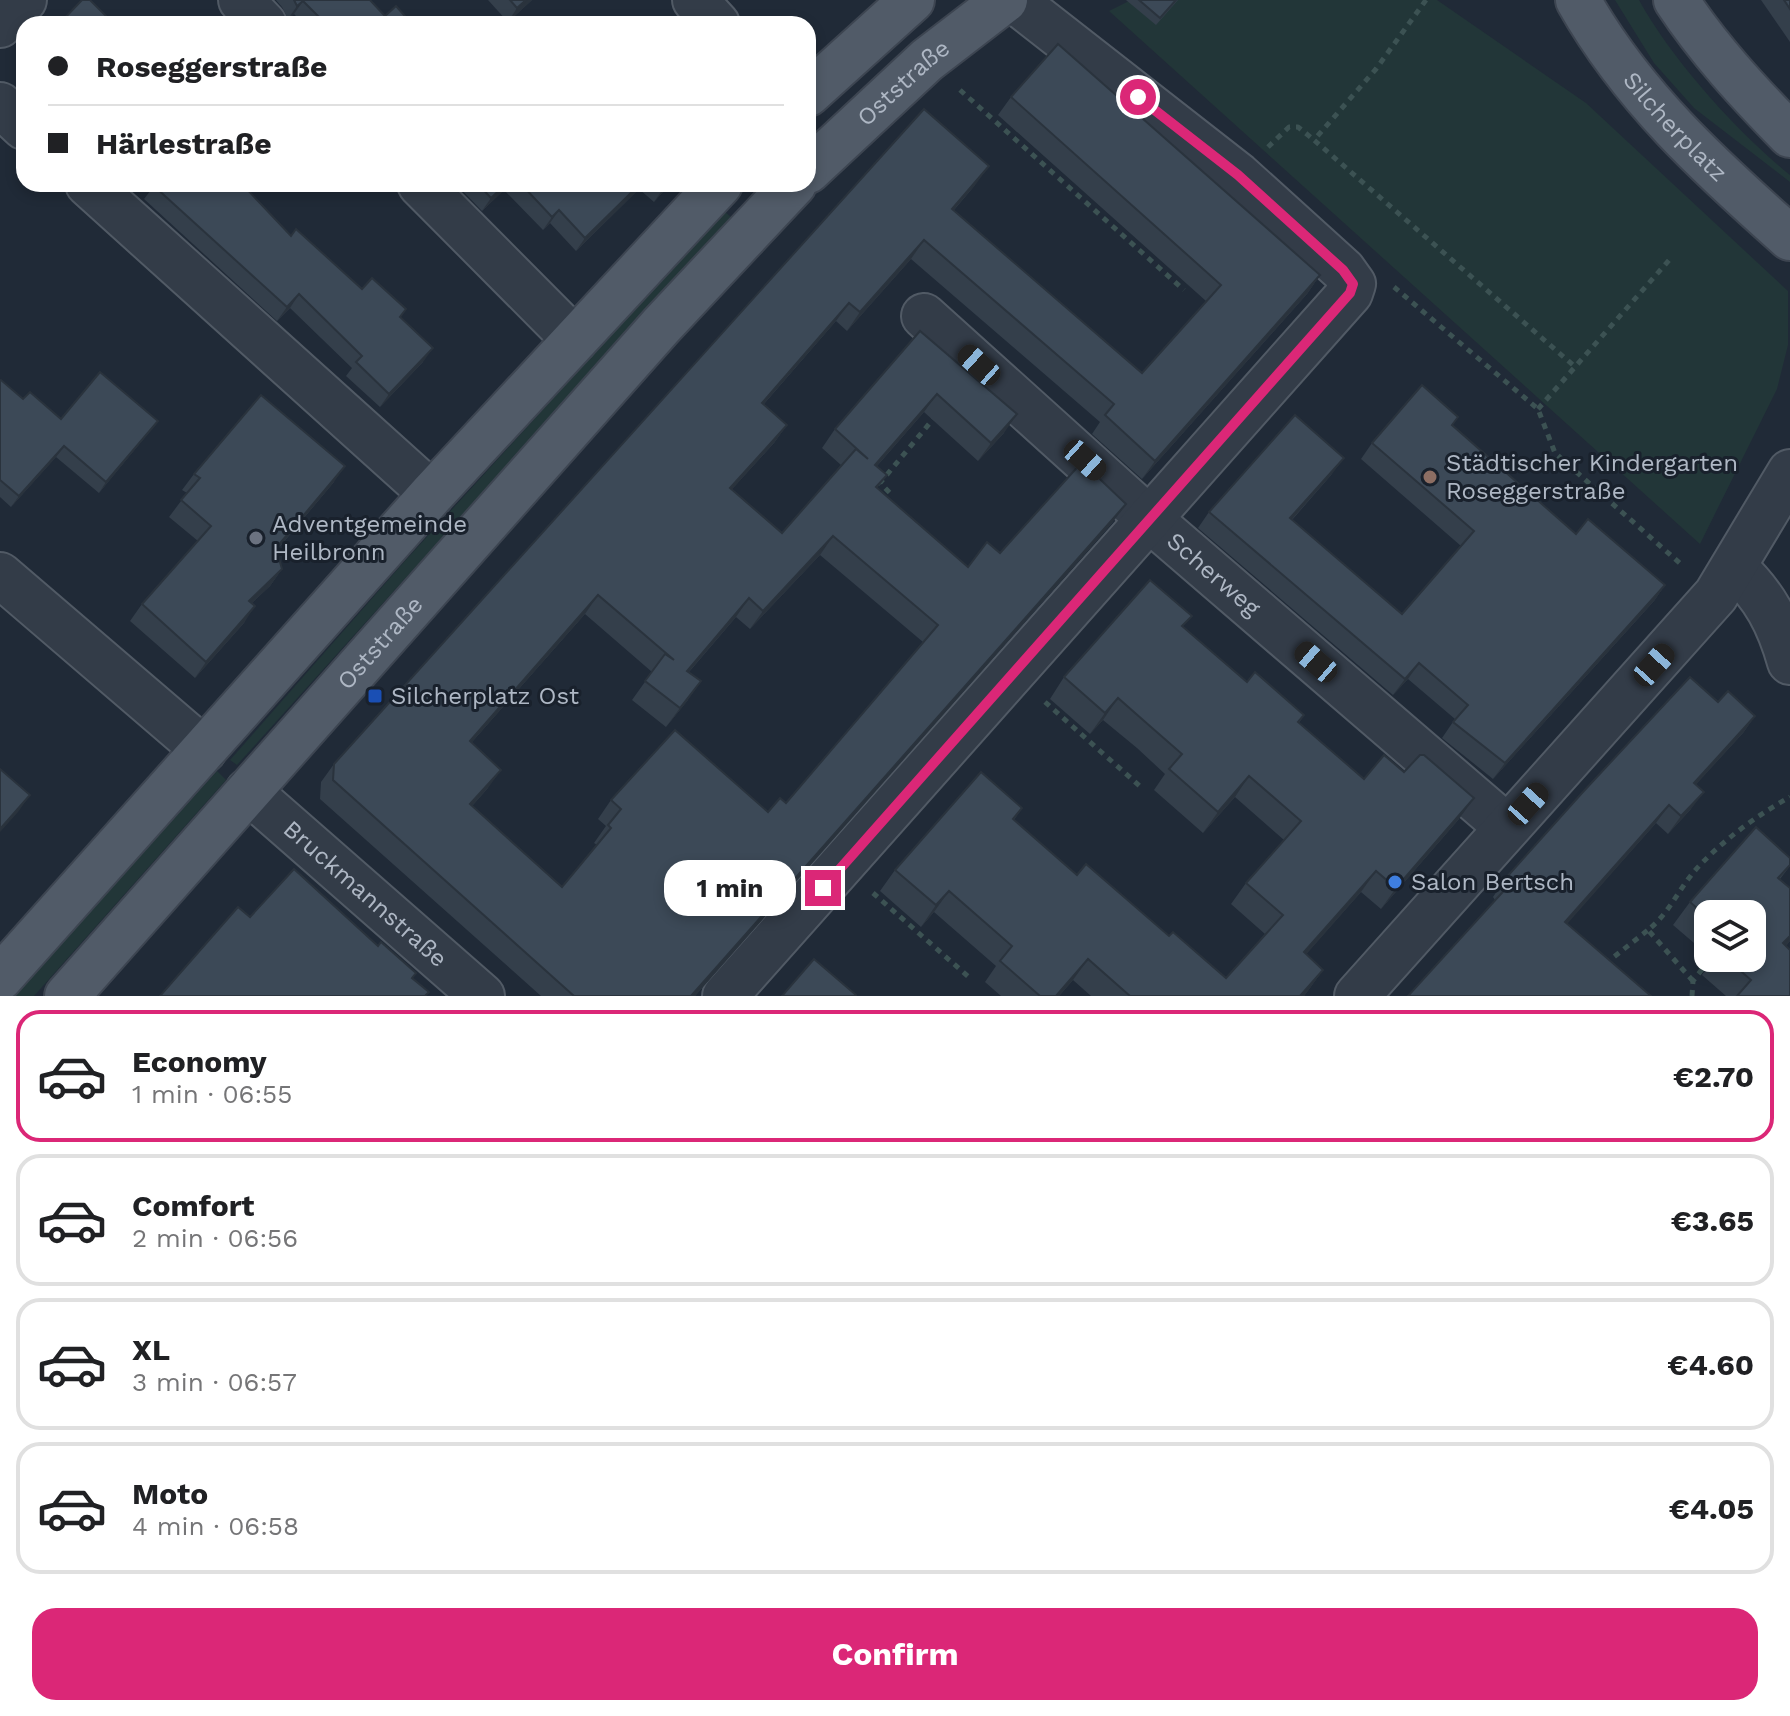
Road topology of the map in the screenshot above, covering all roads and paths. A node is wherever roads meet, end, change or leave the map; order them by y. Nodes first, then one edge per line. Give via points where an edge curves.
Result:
1 (24, 0) edge
2 (241, 0) edge
3 (695, 0) edge
4 (912, 0) edge
5 (1005, 0) edge
6 (1014, 0) edge
7 (1426, 0) edge
8 (1545, 0) edge
9 (1578, 0) edge
10 (1676, 0) edge
11 (256, 16) edge
12 (710, 16) edge
13 (0, 25) edge
14 (1601, 40) junction
15 (927, 60) junction
16 (816, 87) edge
17 (0, 105) edge
18 (16, 120) edge
19 (1289, 127) dead end
20 (1790, 135) edge
21 (1314, 140) junction
22 (816, 164) edge
23 (97, 192) edge
24 (428, 192) edge
25 (713, 192) edge
26 (787, 192) edge
27 (1790, 238) edge
28 (1671, 258) dead end
29 (1353, 284) junction
30 (1184, 290) dead end
31 (924, 316) dead end
32 (575, 340) junction
33 (979, 365) junction
34 (1573, 365) junction
35 (1538, 409) junction
36 (1790, 472) edge
37 (432, 494) junction
38 (878, 505) edge
39 (1148, 518) junction
40 (0, 575) edge
41 (1726, 582) junction
42 (1790, 662) edge
43 (1011, 673) junction
44 (204, 750) junction
45 (1143, 789) dead end
46 (248, 791) junction
47 (1790, 797) edge
48 (1507, 827) junction
49 (842, 866) junction
50 (1648, 930) junction
51 (1596, 972) edge
52 (1700, 972) edge
53 (0, 978) edge
54 (971, 979) dead end
55 (1693, 981) junction
56 (476, 994) edge
57 (67, 996) edge
58 (725, 996) edge
59 (1357, 996) edge
60 (1692, 996) edge

1 - 13 street
2 - 11 street
3 - 12 street
4 - 16 main road
5 - 15 main road, Oststraße
6 - 29 street via 1238,175
7 - 21 path via 1376,69
8 - 14 main road
9 - 14 main road, Silcherplatz
10 - 20 main road via 1699,36
14 - 27 main road, Silcherplatz via 1670,127
15 - 22 main road, Oststraße
15 - 30 path
17 - 18 street
19 - 21 path via 1298,127
21 - 34 path
23 - 37 street
24 - 32 street
25 - 32 main road
26 - 46 main road, Oststraße
28 - 34 path
29 - 35 path via 1385,279
29 - 39 street
31 - 33 street, Scherweg
32 - 37 main road
33 - 38 path via 880,483 890,493
33 - 39 street, Scherweg
34 - 35 path
35 - 41 path via 1555,453
36 - 41 street
37 - 44 main road
39 - 43 street
39 - 48 street, Scherweg
40 - 44 street
41 - 42 street via 1761,592
41 - 48 street
43 - 45 path
43 - 49 street
44 - 53 main road
46 - 56 street, Bruckmannstraße
46 - 57 main road, Oststraße
47 - 50 path via 1702,863 1666,916
48 - 59 street
49 - 54 path
49 - 58 street
50 - 51 path
50 - 55 path
52 - 55 path
55 - 60 path

